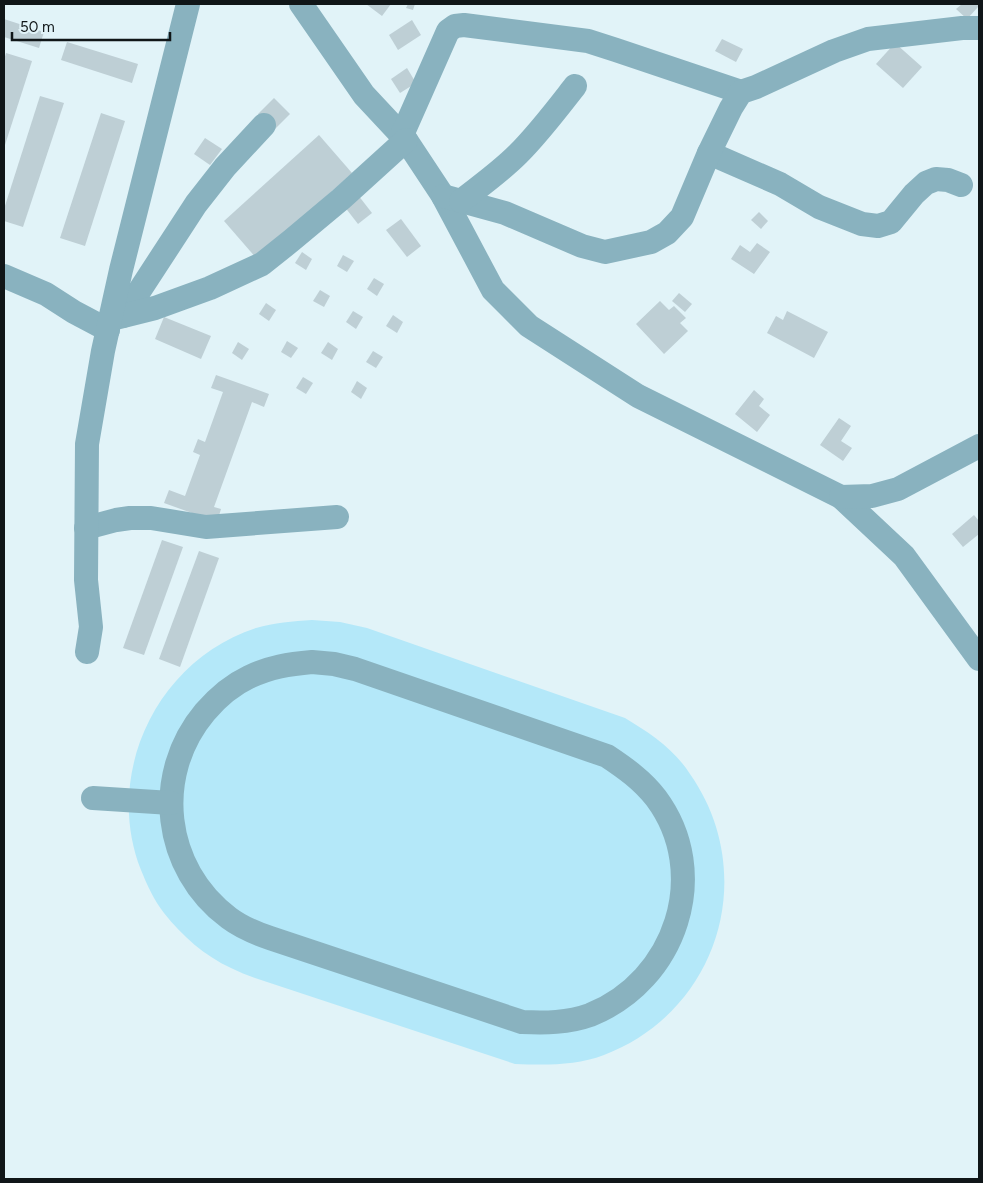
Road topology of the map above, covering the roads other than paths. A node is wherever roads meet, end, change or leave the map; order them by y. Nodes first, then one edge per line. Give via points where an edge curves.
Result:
1 (188, 4) edge
2 (301, 4) edge
3 (979, 28) edge
4 (575, 86) dead end
5 (741, 92) junction
6 (264, 125) dead end
7 (404, 137) junction
8 (709, 153) junction
9 (961, 185) dead end
10 (452, 199) junction
11 (4, 276) edge
12 (114, 322) junction
13 (979, 446) edge
14 (841, 497) junction
15 (337, 517) dead end
16 (86, 528) junction
17 (88, 652) dead end
18 (979, 660) edge
19 (93, 798) dead end
20 (171, 803) junction

1 - 12 street via 121,270
2 - 7 street via 364,95
3 - 5 street via 868,39
4 - 10 street via 518,155 484,184
5 - 7 street via 588,42 455,26 448,31
5 - 8 street
6 - 12 street via 196,204
7 - 10 street
7 - 12 street via 341,199 262,264 210,288
8 - 9 street via 780,184 819,207 862,224 878,226 891,222 914,194 936,179
8 - 10 street via 682,217 667,233 651,242 605,252 582,246 505,213
10 - 14 street via 493,290 529,326 638,396
11 - 12 street via 46,294 74,312
12 - 16 street via 87,444
13 - 14 street via 898,489 872,496
14 - 18 street via 904,556
15 - 16 street via 206,527 130,518
16 - 17 street via 86,580 91,627
19 - 20 street
20 - 20 street via 173,826 186,868 212,904 249,930 522,1022 567,1021 610,1006 645,978 659,960 678,920 683,878 675,836 656,798 626,768 607,756 334,664 312,662 268,669 229,689 198,720 186,739 172,781

